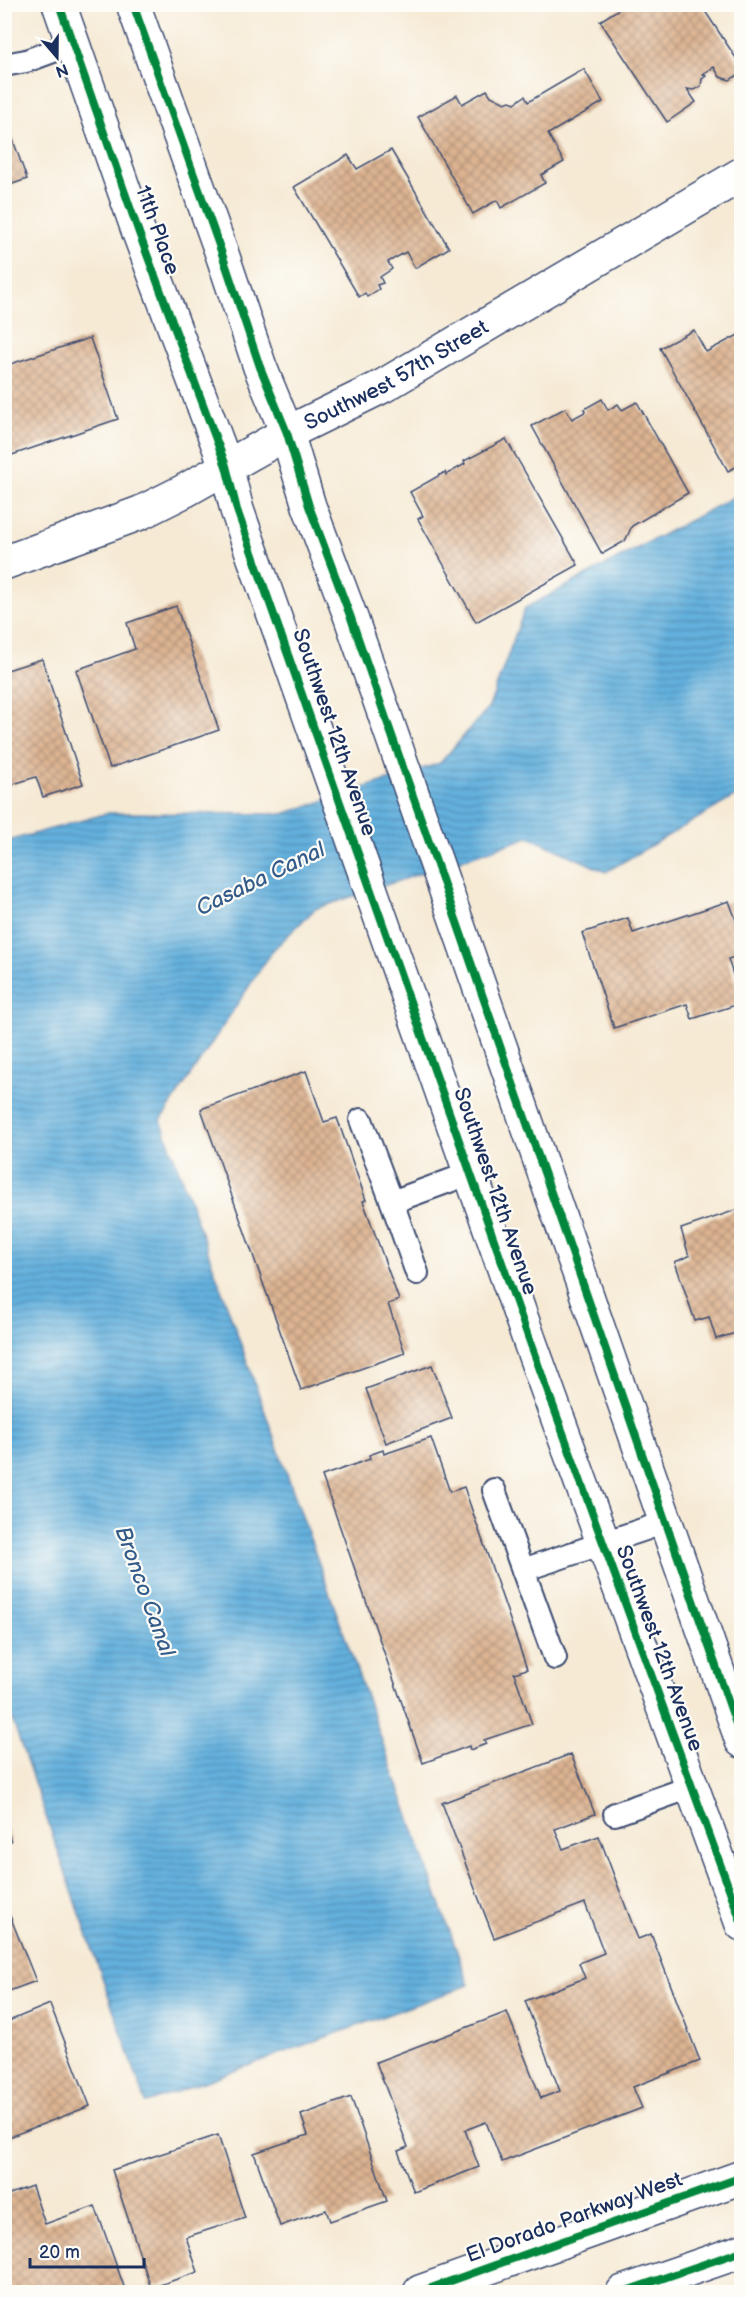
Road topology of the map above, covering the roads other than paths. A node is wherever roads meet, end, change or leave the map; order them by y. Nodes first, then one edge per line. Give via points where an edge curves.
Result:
1 (59, 4) edge
2 (134, 4) edge
3 (72, 44) junction
4 (4, 65) edge
5 (741, 174) edge
6 (287, 433) junction
7 (226, 466) junction
8 (4, 563) edge
9 (361, 1120) dead end
10 (471, 1173) junction
11 (392, 1202) junction
12 (417, 1273) dead end
13 (494, 1491) dead end
14 (666, 1522) junction
15 (603, 1542) junction
16 (523, 1570) junction
17 (555, 1658) dead end
18 (741, 1741) edge
19 (691, 1786) junction
20 (615, 1814) dead end
21 (741, 1924) edge
22 (741, 2177) edge
23 (741, 2251) edge
24 (420, 2292) edge
25 (623, 2292) edge

1 - 3 street, 11th Place
2 - 6 street via 260,367
3 - 4 lane
3 - 7 street, 11th Place
5 - 6 street, Southwest 57th Street via 383,386
6 - 7 street, Southwest 57th Street
6 - 14 street via 309,506
7 - 8 street, Southwest 57th Street via 140,513
7 - 10 street, Southwest 12th Avenue via 237,510
9 - 11 lane
10 - 11 lane
10 - 15 street, Southwest 12th Avenue
11 - 12 lane
13 - 16 lane
14 - 15 lane
14 - 18 street
15 - 16 lane
15 - 19 street, Southwest 12th Avenue
16 - 17 lane
19 - 20 lane
19 - 21 street, Southwest 12th Avenue
22 - 24 street, El Dorado Parkway West
23 - 25 street

